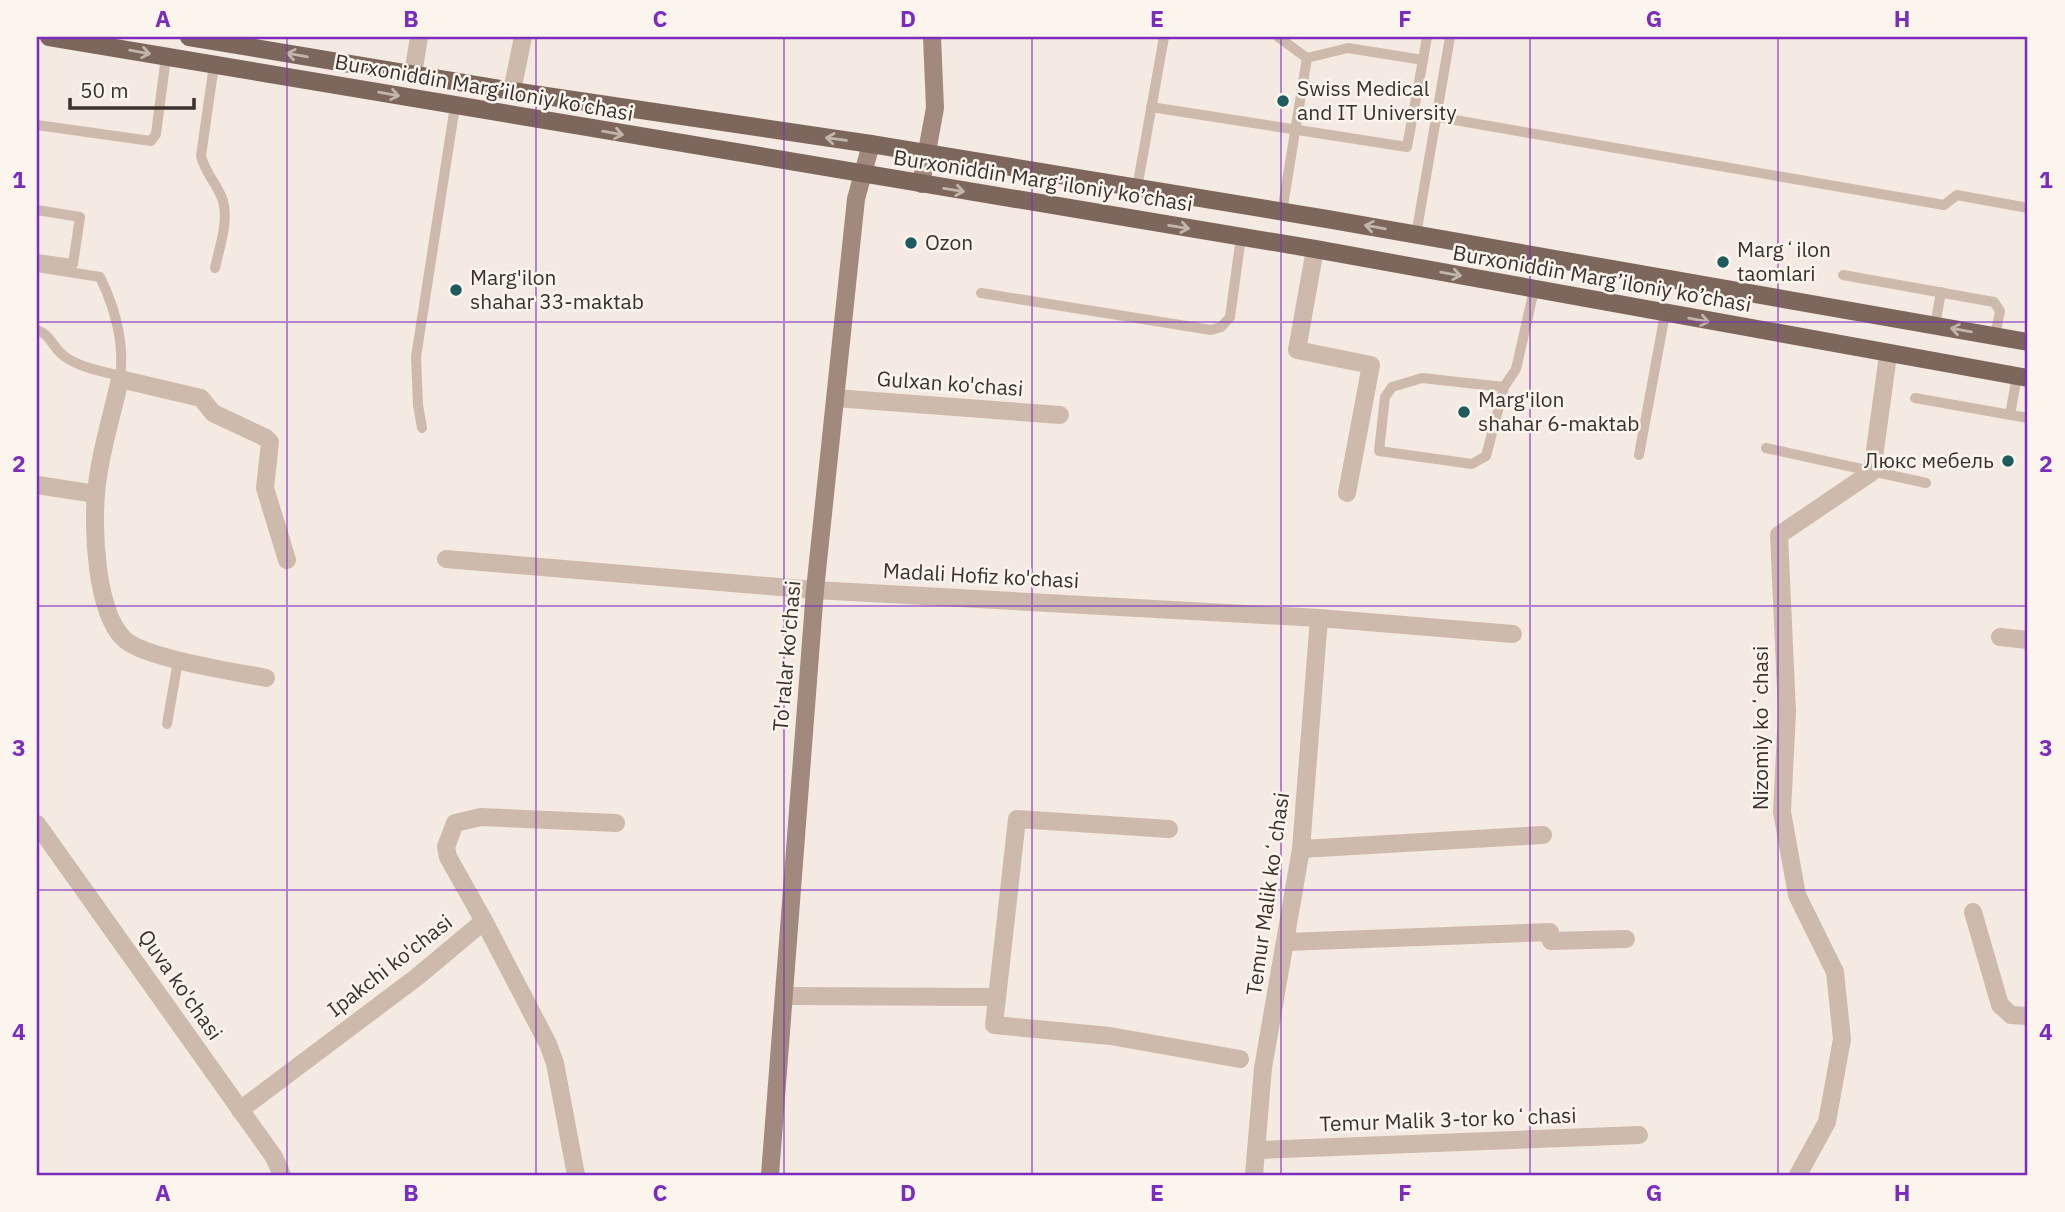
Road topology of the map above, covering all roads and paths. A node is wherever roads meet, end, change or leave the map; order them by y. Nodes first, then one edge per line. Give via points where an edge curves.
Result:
1 (49, 37) edge
2 (189, 37) edge
3 (419, 37) edge
4 (523, 37) edge
5 (932, 37) edge
6 (1164, 37) edge
7 (1278, 37) edge
8 (1426, 37) edge
9 (1451, 37) edge
10 (244, 41) edge
11 (166, 57) junction
12 (1307, 58) junction
13 (1423, 60) junction
14 (214, 65) junction
15 (413, 74) junction
16 (512, 91) junction
17 (455, 106) junction
18 (1151, 107) junction
19 (1437, 117) junction
20 (37, 125) edge
21 (1296, 131) junction
22 (871, 144) junction
23 (928, 155) junction
24 (863, 175) junction
25 (921, 184) junction
26 (1137, 188) junction
27 (2028, 208) edge
28 (37, 210) edge
29 (1282, 212) junction
30 (1416, 234) junction
31 (1241, 237) junction
32 (1315, 249) junction
33 (37, 259) edge
34 (37, 267) edge
35 (215, 268) dead end
36 (1843, 275) dead end
37 (1534, 290) junction
38 (1941, 292) junction
39 (981, 293) dead end
40 (1665, 314) junction
41 (1935, 326) junction
42 (37, 330) edge
43 (1996, 336) junction
44 (2028, 342) edge
45 (1888, 355) junction
46 (2022, 377) edge
47 (121, 378) junction
48 (1504, 387) junction
49 (835, 398) junction
50 (1915, 398) dead end
51 (1060, 415) dead end
52 (2010, 415) junction
53 (2028, 418) edge
54 (422, 428) dead end
55 (1766, 448) dead end
56 (1639, 455) dead end
57 (1872, 472) junction
58 (1926, 483) dead end
59 (37, 485) edge
60 (1347, 493) dead end
61 (96, 494) junction
62 (287, 559) dead end
63 (446, 559) dead end
64 (815, 590) junction
65 (1319, 618) junction
66 (1513, 634) dead end
67 (2000, 636) dead end
68 (2028, 640) edge
69 (178, 662) junction
70 (266, 678) dead end
71 (167, 723) dead end
72 (616, 823) dead end
73 (37, 824) edge
74 (1169, 829) dead end
75 (1543, 835) dead end
76 (44, 844) edge
77 (1301, 849) junction
78 (1973, 912) dead end
79 (484, 921) junction
80 (1626, 939) dead end
81 (1286, 942) junction
82 (784, 996) junction
83 (997, 997) junction
84 (2028, 1016) edge
85 (1240, 1059) dead end
86 (240, 1110) junction
87 (1639, 1135) dead end
88 (1258, 1150) junction
89 (282, 1175) edge
90 (576, 1175) edge
91 (770, 1175) edge
92 (1254, 1175) edge
93 (1798, 1175) edge

1 -> 11 main road, Burxoniddin Marg’iloniy ko’chasi
2 - 10 main road, Burxoniddin Marg’iloniy ko’chasi
3 - 15 street
4 - 16 street
5 - 23 street via 935,108
6 - 18 lane
7 - 12 lane
8 - 13 lane
9 - 19 lane
15 -> 10 main road, Burxoniddin Marg’iloniy ko’chasi
11 - 14 main road, Burxoniddin Marg’iloniy ko’chasi
11 - 20 lane via 156,134 151,141
12 - 13 lane via 1348,48
12 - 21 lane
13 - 21 lane via 1407,147
14 -> 17 main road, Burxoniddin Marg’iloniy ko’chasi
14 - 35 lane via 201,156 225,215
15 - 16 main road, Burxoniddin Marg’iloniy ko’chasi
22 -> 16 main road, Burxoniddin Marg’iloniy ko’chasi
17 -> 24 main road, Burxoniddin Marg’iloniy ko’chasi
17 - 54 lane via 416,357
18 - 21 lane
18 - 26 lane
19 - 27 lane via 1944,205 1957,195
19 - 30 lane
21 - 29 lane
22 - 23 main road, Burxoniddin Marg’iloniy ko’chasi
22 - 24 street, To'ralar ko'chasi
23 - 25 street
23 - 26 main road, Burxoniddin Marg’iloniy ko’chasi
24 - 25 main road, Burxoniddin Marg’iloniy ko’chasi
24 - 49 street, To'ralar ko'chasi via 856,199
25 -> 31 main road, Burxoniddin Marg’iloniy ko’chasi
26 - 29 main road, Burxoniddin Marg’iloniy ko’chasi
28 - 33 lane via 80,217 73,264
30 -> 29 main road, Burxoniddin Marg’iloniy ko’chasi
30 - 41 main road, Burxoniddin Marg’iloniy ko’chasi
31 - 32 main road, Burxoniddin Marg’iloniy ko’chasi
31 - 39 lane via 1230,317 1211,330
32 -> 37 main road, Burxoniddin Marg’iloniy ko’chasi
32 - 60 street via 1297,350 1371,365
34 - 47 lane via 100,277 120,337
36 - 38 lane
37 - 40 main road, Burxoniddin Marg’iloniy ko’chasi
37 - 48 lane via 1516,369
38 - 41 lane
38 - 43 lane via 1999,305
40 -> 45 main road, Burxoniddin Marg’iloniy ko’chasi
40 - 56 lane
43 -> 41 main road, Burxoniddin Marg’iloniy ko’chasi
42 - 47 lane via 63,356
43 - 44 main road, Burxoniddin Marg’iloniy ko’chasi
45 - 46 main road, Burxoniddin Marg’iloniy ko’chasi
45 - 57 street
46 - 52 lane
47 - 61 street
47 - 62 street via 201,398 213,413 270,442 265,488
48 - 48 lane via 1481,461 1472,464 1379,451 1385,397 1392,387 1422,378
49 - 51 street, Gulxan ko'chasi
49 - 64 street, To'ralar ko'chasi
50 - 52 lane
52 - 53 lane
55 - 57 lane
57 - 58 lane
57 - 93 street, Nizomiy koʻchasi via 1779,535 1787,712 1782,812 1797,895 1835,971 1842,1039 1827,1122
59 - 61 street
61 - 69 street via 105,607 124,640
63 - 64 street, Madali Hofiz ko'chasi
64 - 65 street, Madali Hofiz ko'chasi
64 - 82 street, To'ralar ko'chasi
65 - 66 street, Madali Hofiz ko'chasi
65 - 77 street, Temur Malik koʻchasi
67 - 68 street
69 - 70 street
69 - 71 lane
72 - 79 street via 481,817 455,823 446,847 448,857
73 - 76 street, Quva ko'chasi
74 - 83 street via 1017,819
75 - 77 street
76 - 86 street, Quva ko'chasi
77 - 81 street, Temur Malik koʻchasi
78 - 84 street via 2000,1005 2011,1015
79 - 86 street, Ipakchi ko'chasi
79 - 90 street, Ipakchi ko'chasi via 555,1063
80 - 81 street via 1551,941 1550,932
81 - 88 street, Temur Malik koʻchasi via 1263,1068
82 - 83 street
82 - 91 street, To'ralar ko'chasi
83 - 85 street via 994,1025 1110,1036
86 - 89 street, Quva ko'chasi
87 - 88 street, Temur Malik 3-tor koʻchasi
88 - 92 street, Temur Malik koʻchasi

